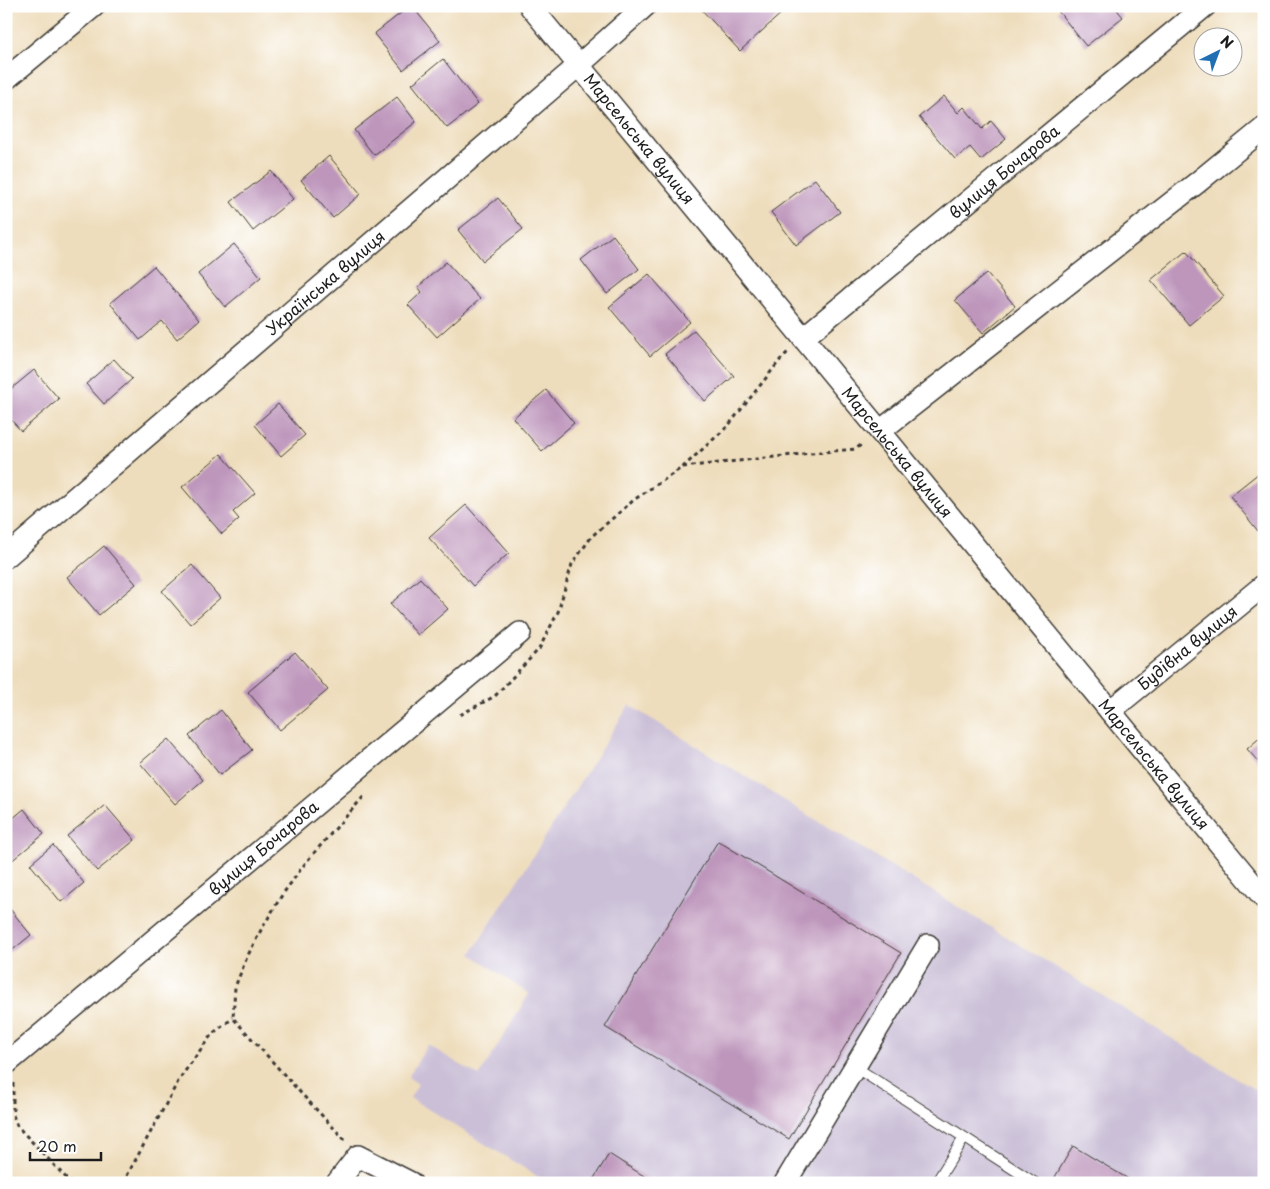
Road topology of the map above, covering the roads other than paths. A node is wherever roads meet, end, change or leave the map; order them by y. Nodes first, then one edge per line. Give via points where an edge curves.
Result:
1 (94, 6) edge
2 (530, 6) edge
3 (645, 6) edge
4 (1206, 6) edge
5 (579, 65) junction
6 (6, 79) edge
7 (1264, 128) edge
8 (803, 338) junction
9 (880, 431) junction
10 (6, 557) edge
11 (1264, 585) edge
12 (520, 633) dead end
13 (1110, 711) junction
14 (1264, 898) edge
15 (928, 945) dead end
16 (6, 1064) edge
17 (855, 1067) junction
18 (964, 1138) junction
19 (337, 1183) edge
20 (411, 1183) edge
21 (785, 1183) edge
22 (936, 1183) edge
23 (1035, 1183) edge

1 - 6 street
2 - 5 street, Марсельська вулиця
3 - 5 street, Українська вулиця
4 - 8 street, вулиця Бочарова
5 - 8 street, Марсельська вулиця
5 - 10 street, Українська вулиця
7 - 9 street
8 - 9 street, Марсельська вулиця
9 - 13 street, Марсельська вулиця
11 - 13 street, Будівна вулиця
12 - 16 street, вулиця Бочарова
13 - 14 street, Марсельська вулиця
15 - 17 street
17 - 18 lane
17 - 21 street
18 - 22 lane
18 - 23 lane
19 - 20 street via 358,1156

